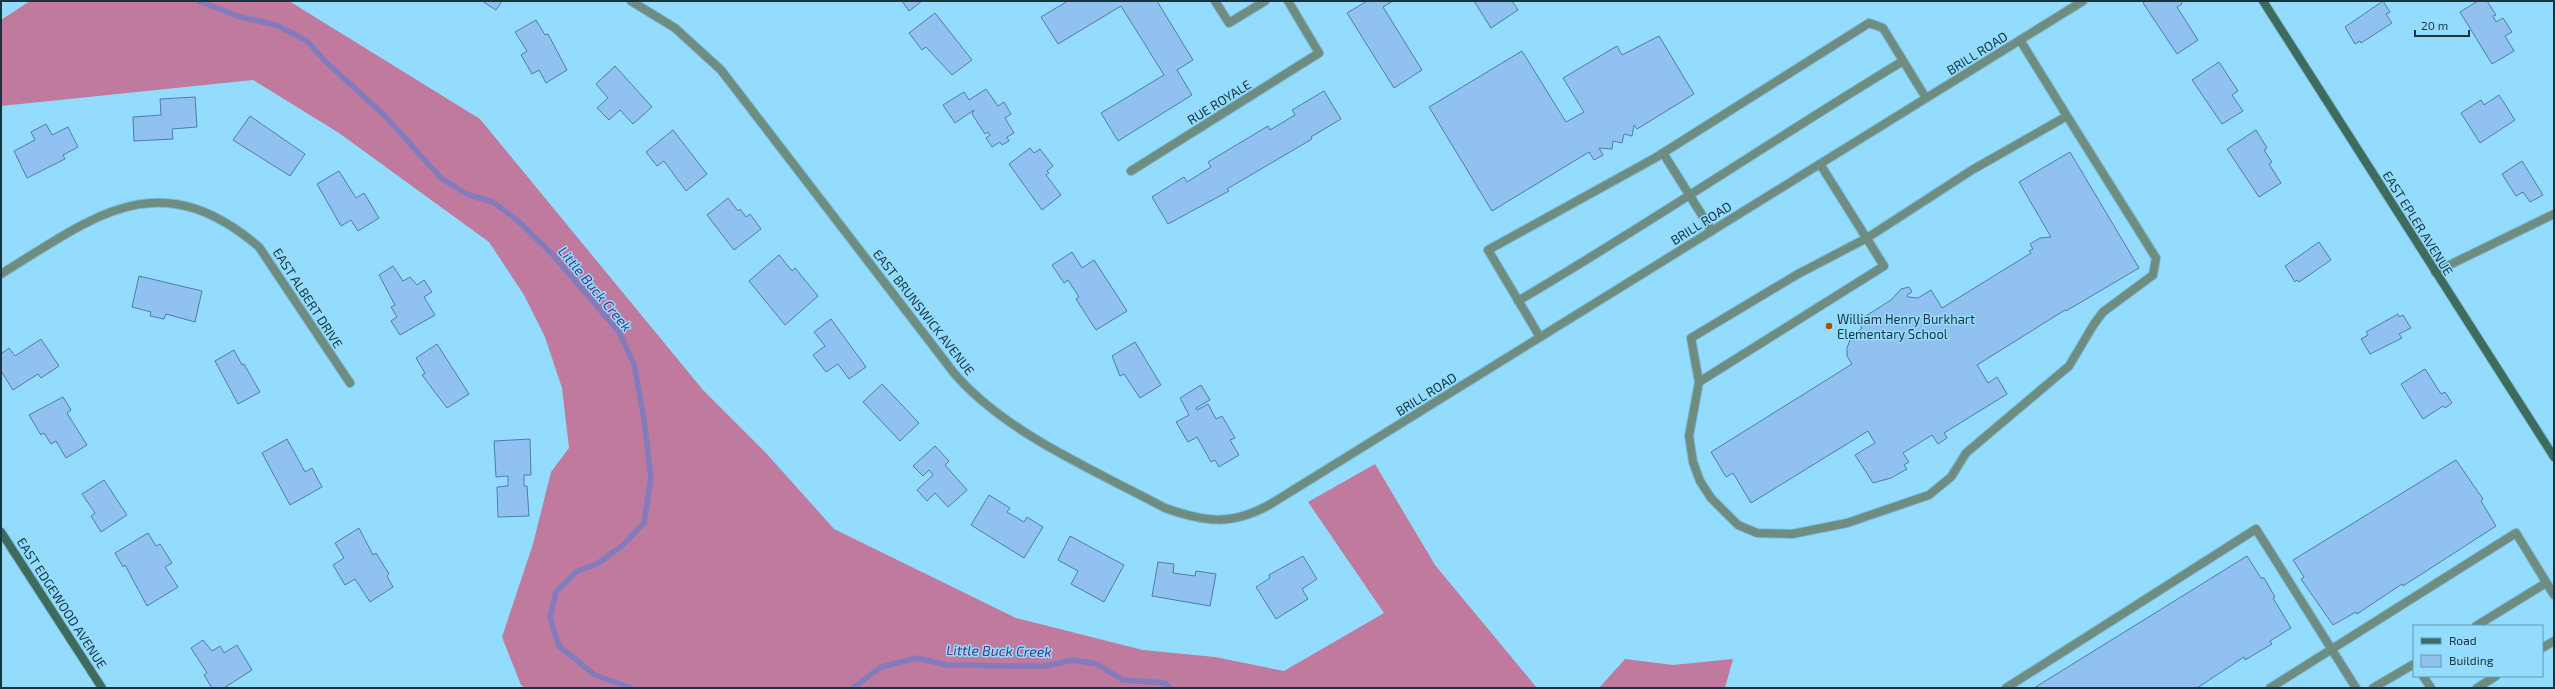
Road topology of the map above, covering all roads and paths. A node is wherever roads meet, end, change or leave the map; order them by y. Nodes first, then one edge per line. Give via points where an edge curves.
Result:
1 (631, 1) edge
2 (1215, 1) edge
3 (1265, 1) edge
4 (1288, 1) edge
5 (2083, 1) edge
6 (2263, 1) edge
7 (2020, 40) junction
8 (1903, 61) junction
9 (1926, 98) junction
10 (2067, 116) junction
11 (1663, 153) junction
12 (1820, 164) junction
13 (1132, 172) dead end
14 (1690, 196) junction
15 (2554, 214) edge
16 (1712, 231) junction
17 (1867, 238) junction
18 (2435, 272) junction
19 (1, 274) edge
20 (1518, 301) junction
21 (1540, 337) junction
22 (1699, 382) junction
23 (350, 383) dead end
24 (2554, 457) edge
25 (1332, 466) joint
26 (1, 532) edge
27 (2546, 582) junction
28 (2554, 595) edge
29 (2478, 625) edge
30 (2554, 641) edge
31 (2543, 647) edge
32 (2332, 649) junction
33 (2413, 665) edge
34 (2425, 677) edge
35 (2494, 677) edge
36 (102, 688) edge
37 (2006, 688) edge
38 (2270, 688) edge
39 (2356, 688) edge
40 (2373, 688) edge
41 (2431, 688) edge
42 (2477, 688) edge

1 - 25 street, EAST BRUNSWICK AVENUE via 675,28 721,70 954,373 984,403 1011,424 1165,508 1197,519 1221,520 1246,516 1269,505
2 - 3 street via 1229,23
4 - 13 street, RUE ROYALE via 1319,54
5 - 7 street, BRILL ROAD
6 - 18 street, EAST EPLER AVENUE
7 - 9 street, BRILL ROAD
7 - 10 street
8 - 9 street
8 - 11 street via 1883,28 1869,23
8 - 14 street via 1795,126
9 - 12 street, BRILL ROAD
10 - 17 street via 1972,170
10 - 22 street via 2156,258 2153,275 2109,306 2094,324 2069,366 1966,453 1951,477 1929,495 1847,523 1792,534 1758,533 1738,525 1711,498 1700,481 1693,462 1689,436
11 - 14 street
11 - 20 street via 1488,250
12 - 16 street, BRILL ROAD
12 - 17 street
14 - 16 street
14 - 20 street
15 - 18 street
16 - 21 street, BRILL ROAD
17 - 22 street via 1798,274 1691,338
17 - 22 street via 1884,266
18 - 24 street, EAST EPLER AVENUE
19 - 23 street, EAST ALBERT DRIVE via 104,213 144,204 169,203 211,213 240,230 259,247
20 - 21 street
21 - 25 street, BRILL ROAD
26 - 36 street, EAST EDGEWOOD AVENUE
27 - 28 street
27 - 29 street
27 - 32 street via 2516,533
30 - 31 street
32 - 37 street via 2256,529
32 - 38 street
32 - 39 street
33 - 40 street
34 - 41 street
35 - 42 street

